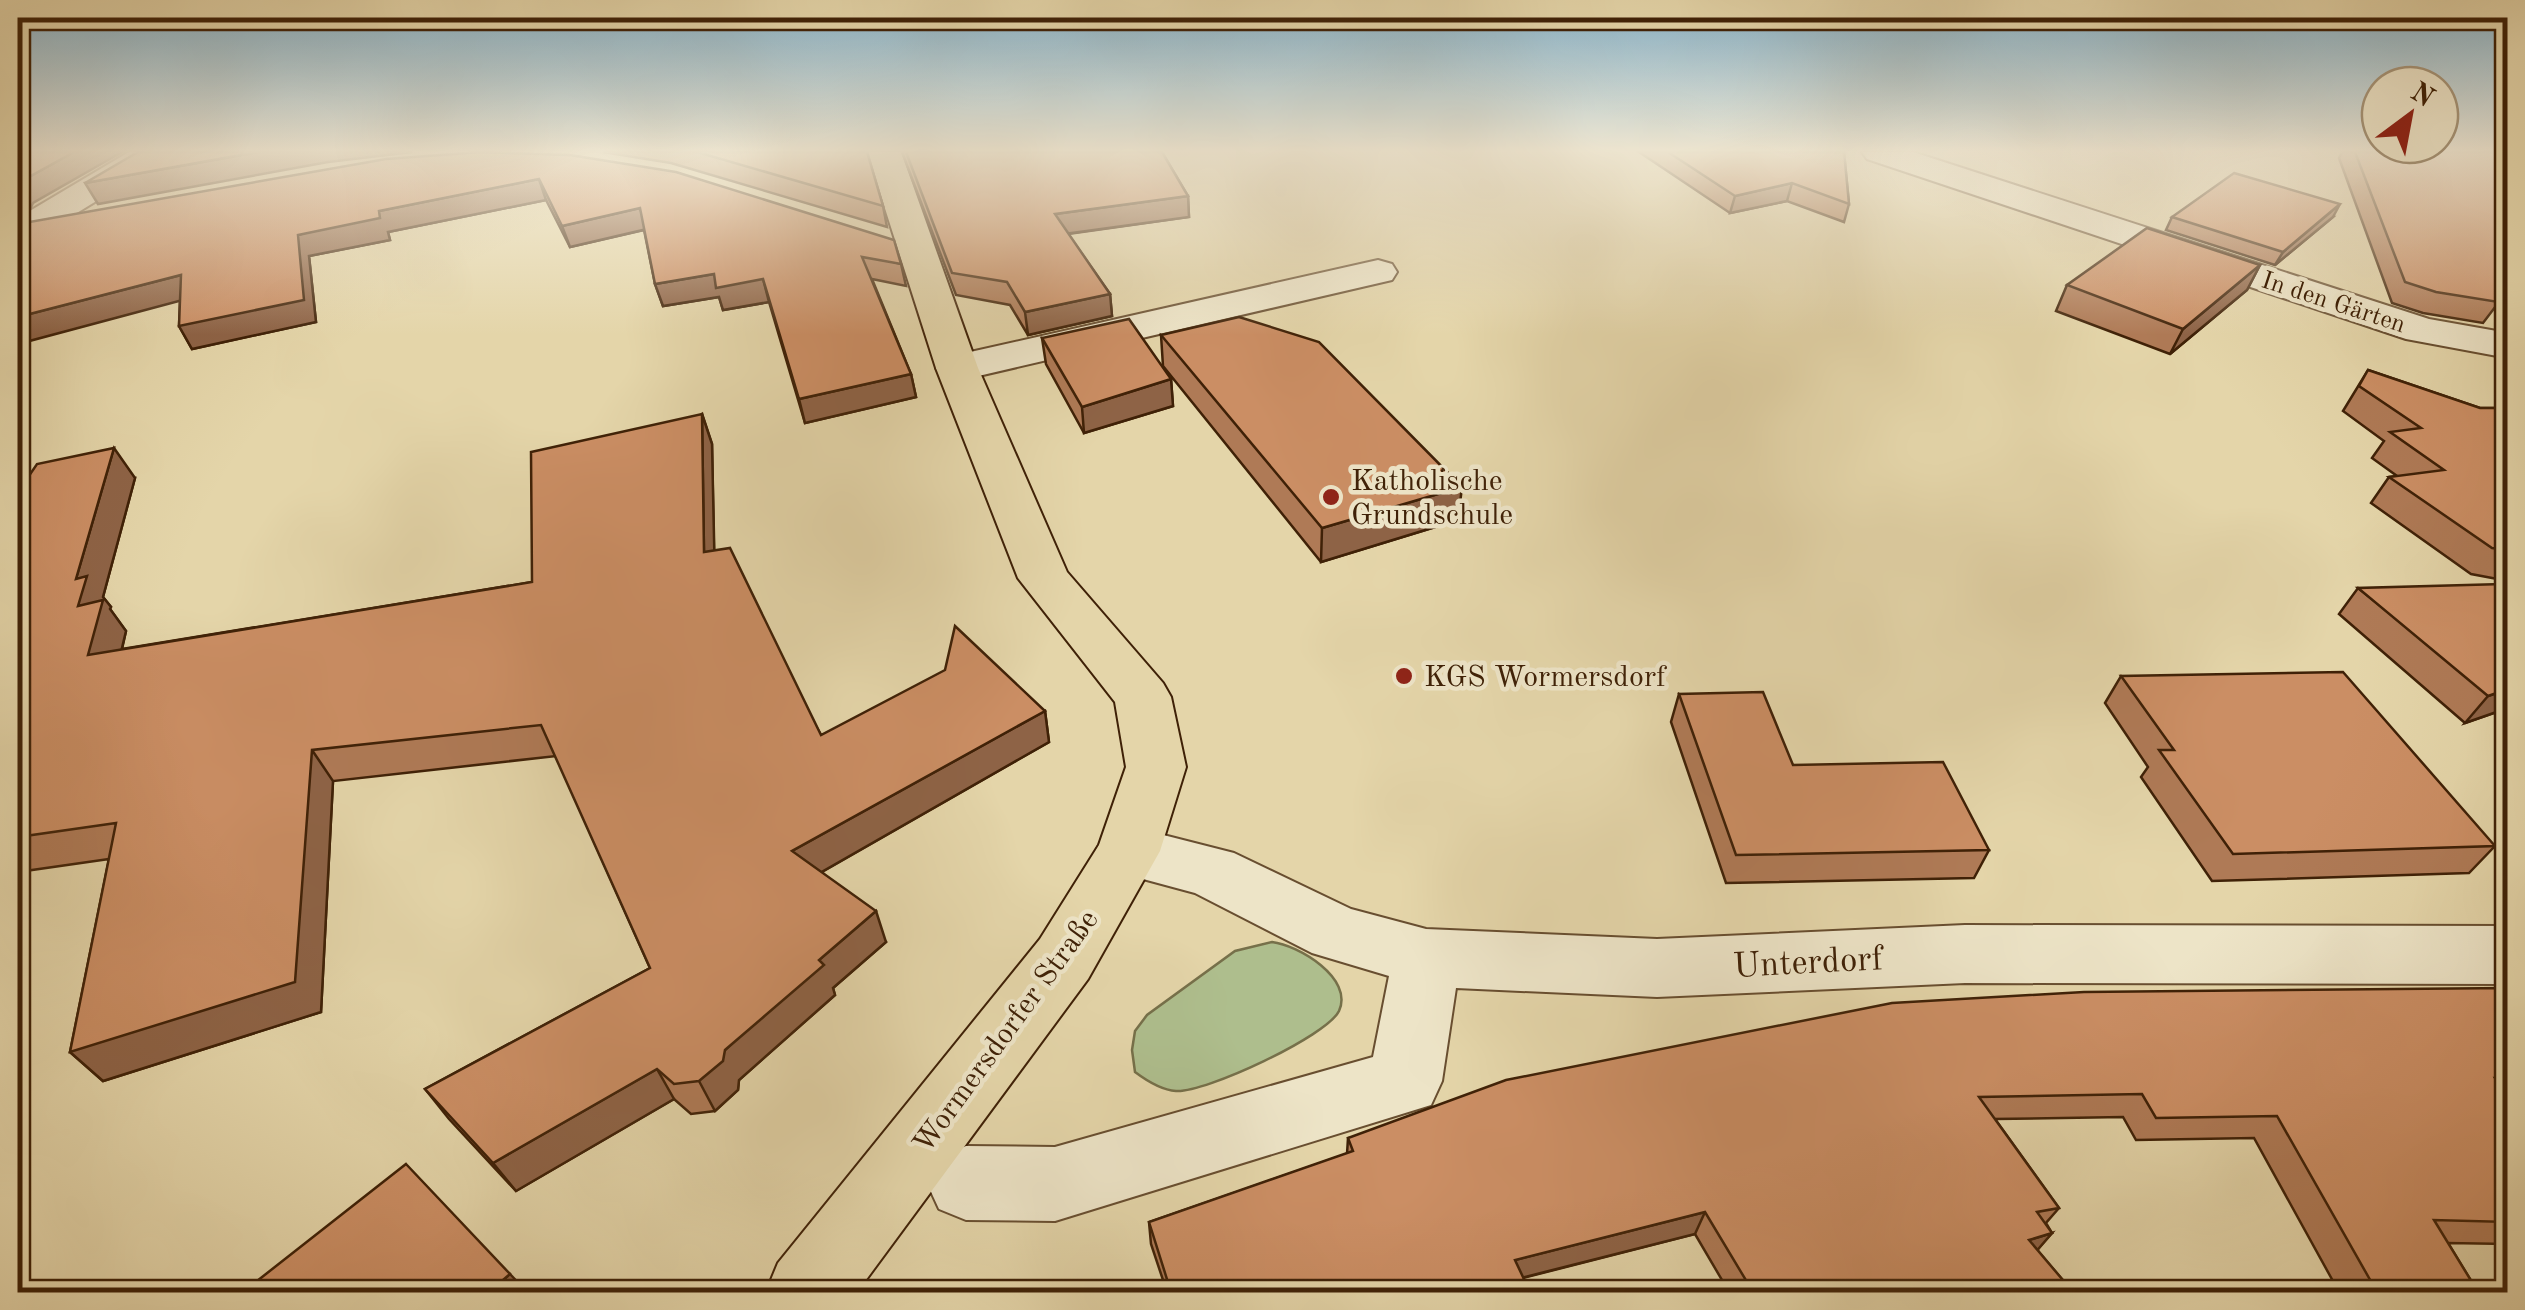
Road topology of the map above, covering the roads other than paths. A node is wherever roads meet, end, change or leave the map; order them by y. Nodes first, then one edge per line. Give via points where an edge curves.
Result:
1 (51, 213) edge
2 (895, 213) edge
3 (2065, 213) edge
4 (111, 216) edge
5 (18, 233) edge
6 (1378, 272) dead end
7 (2508, 346) edge
8 (957, 368) junction
9 (1128, 851) junction
10 (2508, 955) edge
11 (1426, 958) junction
12 (966, 1183) dead end
13 (807, 1292) edge

1 - 5 street
2 - 8 main road, Wormersdorfer Straße via 901,248
3 - 7 street, In den Gärten via 2421,330
4 - 5 street
6 - 8 street
8 - 9 main road, Wormersdorfer Straße via 1044,578 1143,697 1156,767
9 - 11 street, Unterdorf via 1211,872 1336,933
9 - 13 main road, Wormersdorfer Straße via 1064,959
10 - 11 street, Unterdorf via 1965,954 1658,968
11 - 12 street via 1405,1081 1055,1184

